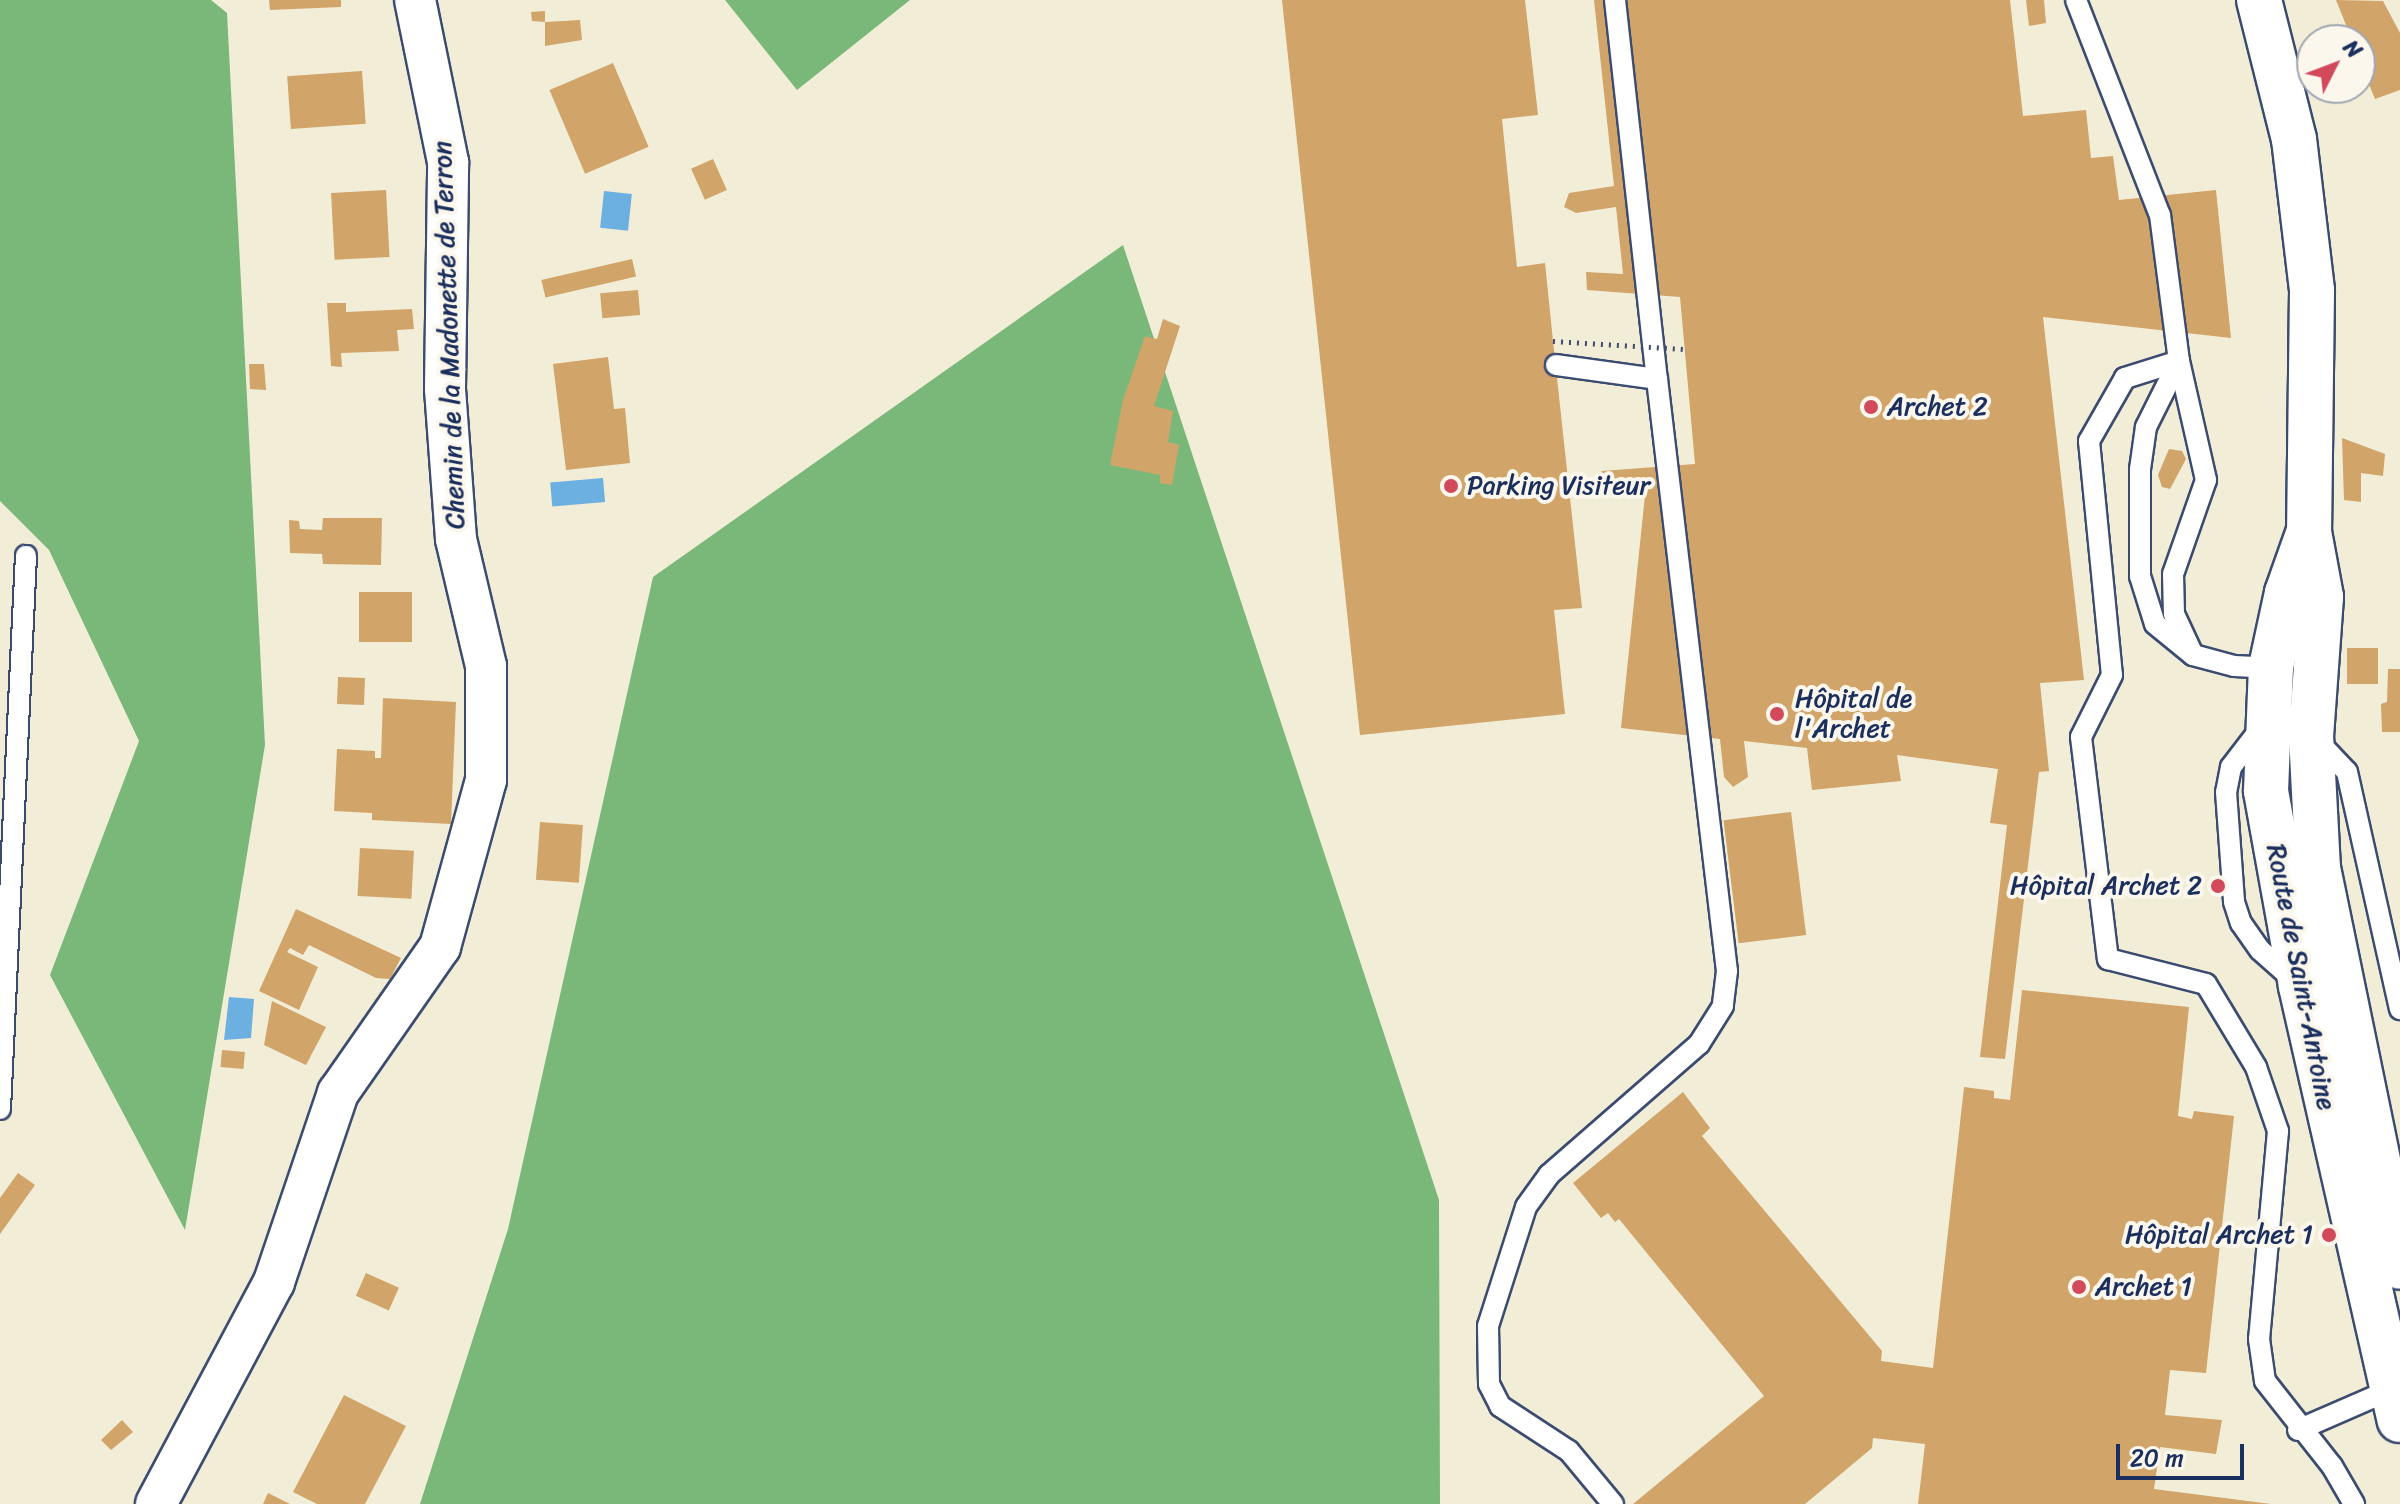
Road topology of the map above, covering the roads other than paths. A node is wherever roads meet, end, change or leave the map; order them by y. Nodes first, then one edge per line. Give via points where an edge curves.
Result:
1 (415, 0) edge
2 (1615, 0) edge
3 (2076, 0) edge
4 (2259, 0) edge
5 (2179, 361) junction
6 (1556, 365) dead end
7 (1657, 379) junction
8 (2309, 532) junction
9 (26, 556) dead end
10 (2193, 655) junction
11 (2271, 667) junction
12 (2316, 669) junction
13 (2268, 719) junction
14 (2311, 735) junction
15 (2400, 1009) edge
16 (0, 1109) edge
17 (2400, 1267) edge
18 (2398, 1398) edge
19 (2298, 1430) junction
20 (156, 1504) edge
21 (1613, 1504) edge
22 (2354, 1504) edge

1 - 20 street, Chemin de la Madonette de Terron via 448,162 445,388 456,539 486,666 486,780 440,947 338,1093 274,1282
2 - 7 lane
3 - 5 lane via 2160,215
4 - 8 street, Route de Saint-Antoine via 2280,71 2307,223 2314,391
5 - 10 lane via 2206,480 2173,574 2174,614
5 - 10 lane via 2146,427 2140,469 2140,576 2155,624
5 - 19 lane via 2125,378 2089,441 2112,675 2081,737 2108,959 2206,984 2256,1067 2278,1131 2259,1339 2265,1381
6 - 7 lane
7 - 21 lane via 1727,971 1723,1006 1699,1044 1549,1175 1526,1207 1488,1326 1485,1356 1489,1384 1500,1406 1569,1451
8 - 11 street, Route de Saint-Antoine via 2287,593
8 - 12 street, Route de Saint-Antoine via 2321,597
9 - 16 lane
10 - 11 lane via 2234,666
11 - 12 lane
11 - 13 street, Route de Saint-Antoine
12 - 14 street, Route de Saint-Antoine
13 - 14 street
13 - 18 street, Route de Saint-Antoine via 2266,791 2301,986
14 - 15 lane via 2347,772
14 - 17 street, Route de Saint-Antoine via 2325,917
18 - 19 lane
19 - 22 lane via 2332,1466

